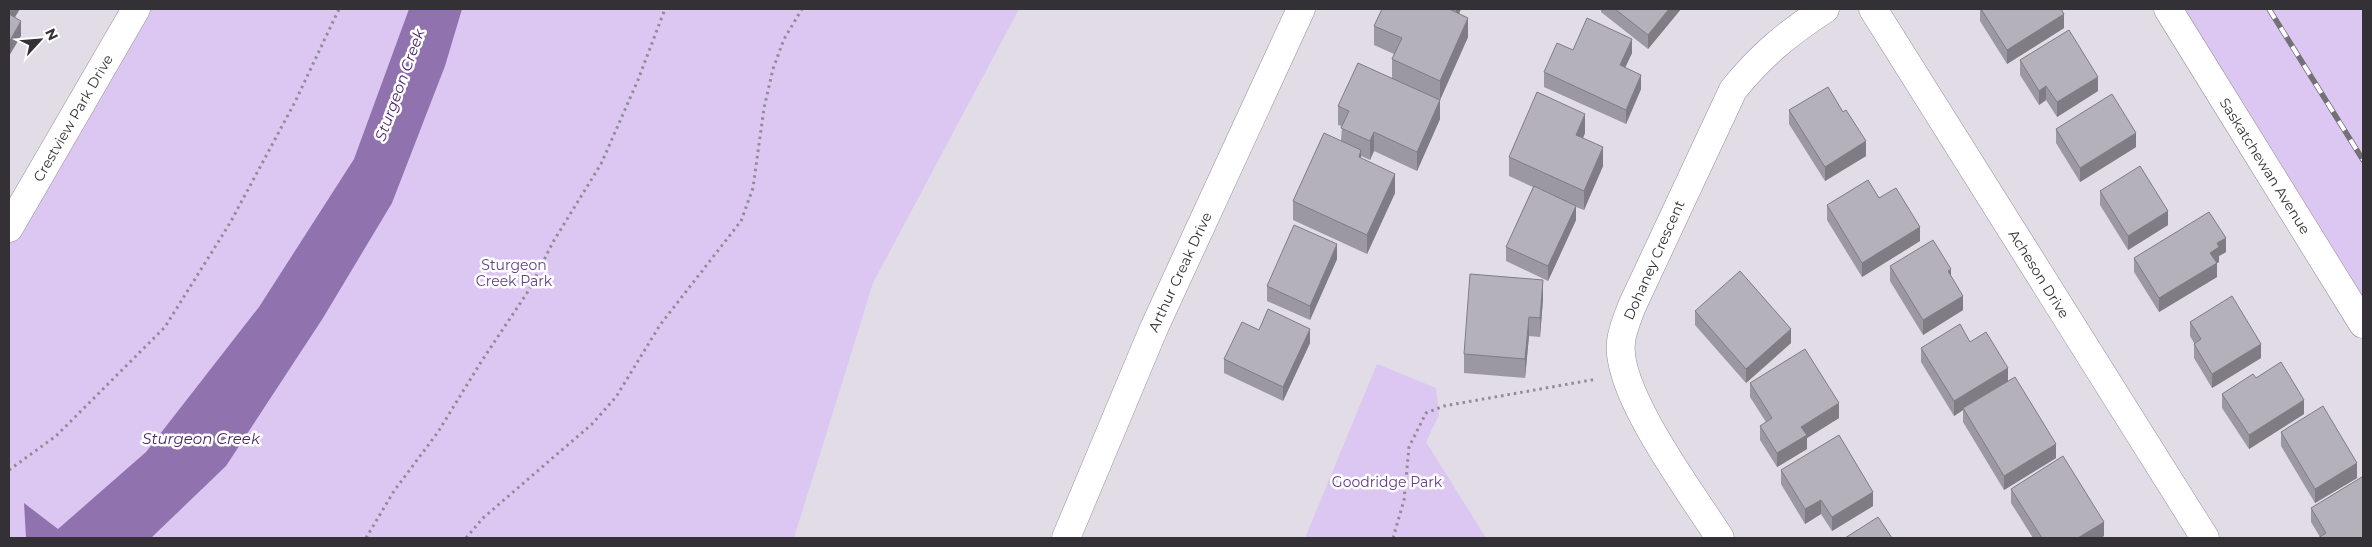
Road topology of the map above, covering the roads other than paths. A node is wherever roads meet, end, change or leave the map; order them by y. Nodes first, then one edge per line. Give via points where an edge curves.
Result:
1 (136, 9) edge
2 (1301, 9) edge
3 (1825, 9) edge
4 (1873, 9) edge
5 (2168, 9) edge
6 (9, 228) edge
7 (2363, 324) edge
8 (1066, 538) edge
9 (1720, 538) edge
10 (2205, 538) edge

1 - 6 street, Crestview Park Drive
2 - 8 street, Arthur Creak Drive via 1154,328
3 - 9 street, Dohaney Crescent via 1777,43 1733,90 1632,306 1620,342 1624,374 1638,409
4 - 10 street, Acheson Drive
5 - 7 street, Saskatchewan Avenue

